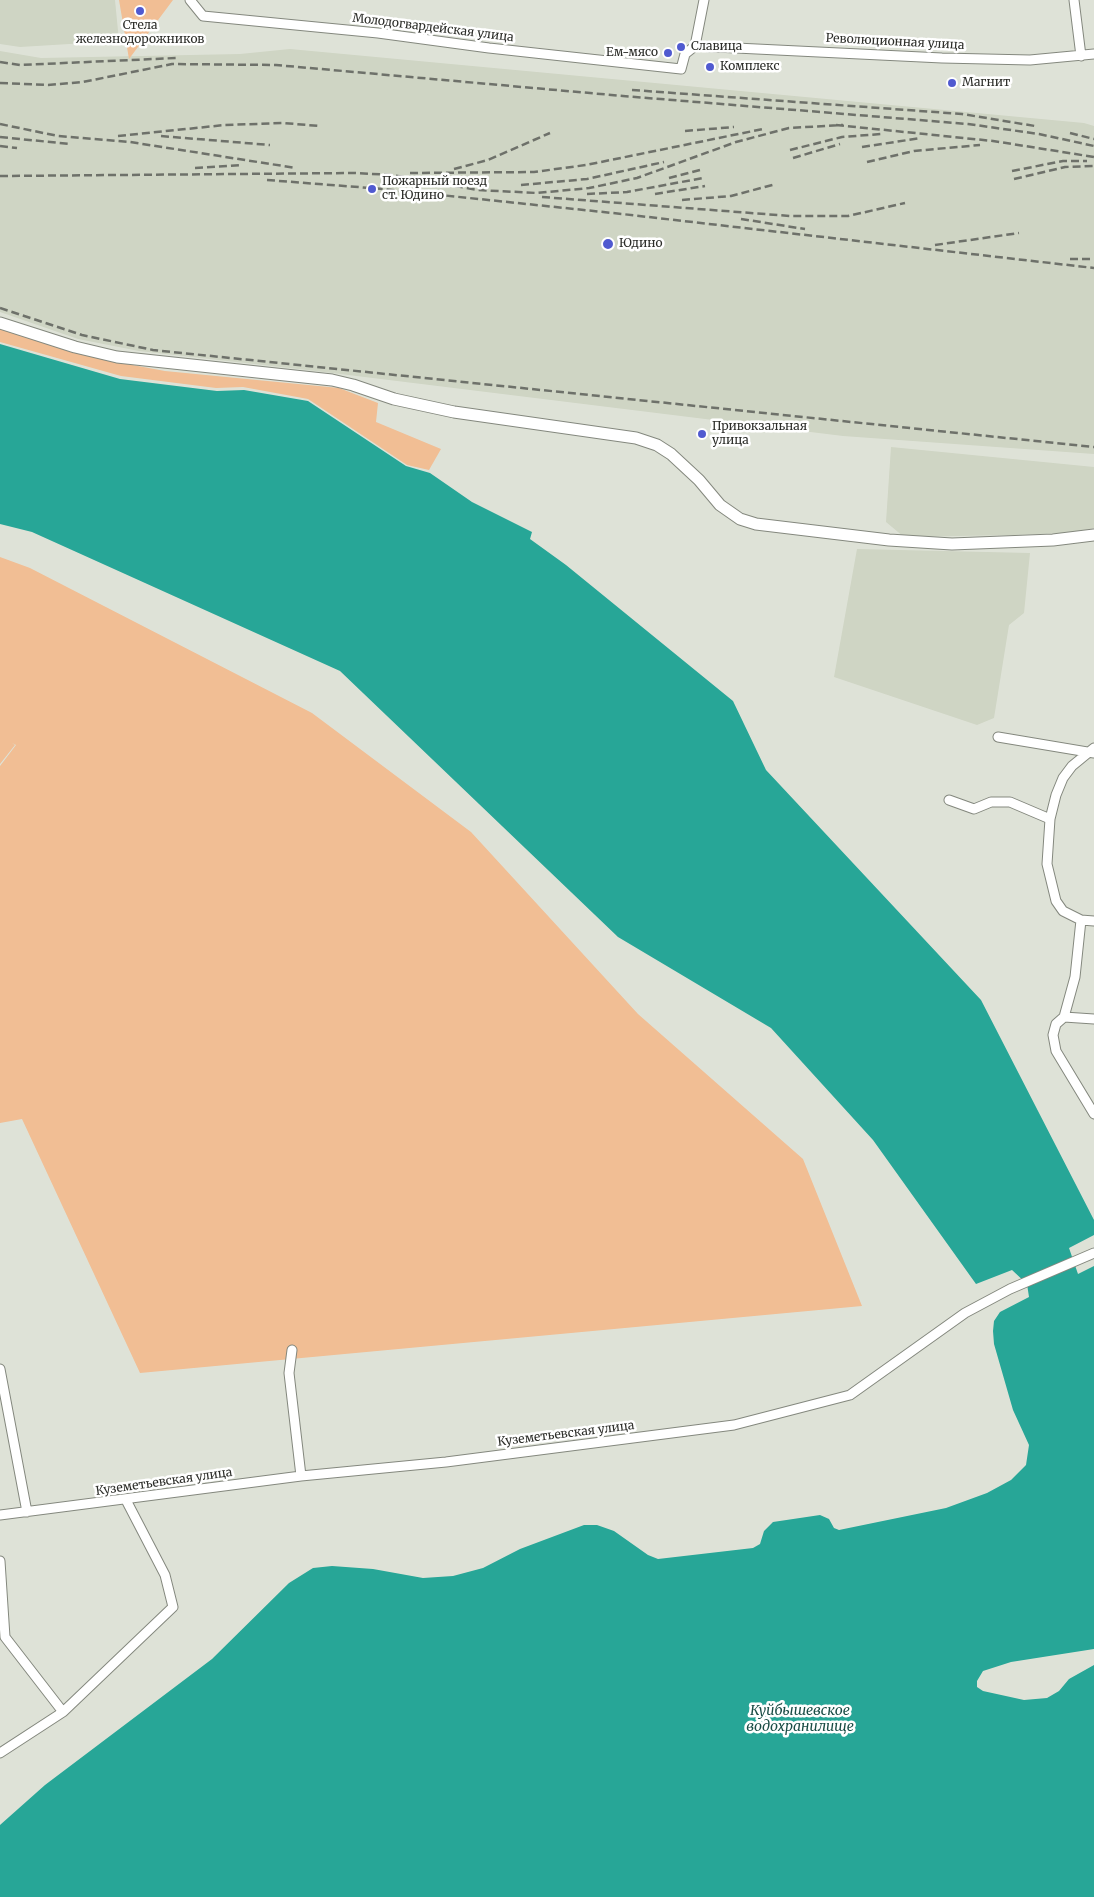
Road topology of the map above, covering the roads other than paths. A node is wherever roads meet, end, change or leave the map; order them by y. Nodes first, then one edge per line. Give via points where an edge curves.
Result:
1 (190, 0) edge
2 (704, 0) edge
3 (1074, 0) edge
4 (695, 46) junction
5 (1094, 54) edge
6 (1081, 56) junction
7 (0, 323) edge
8 (1094, 535) edge
9 (998, 737) dead end
10 (1093, 751) edge
11 (949, 800) dead end
12 (1050, 819) junction
13 (1081, 920) junction
14 (1094, 921) edge
15 (1064, 1016) junction
16 (1094, 1019) edge
17 (1094, 1114) edge
18 (1094, 1253) edge
19 (292, 1350) dead end
20 (0, 1368) edge
21 (302, 1476) junction
22 (126, 1500) junction
23 (26, 1512) junction
24 (0, 1515) edge
25 (0, 1561) edge
26 (63, 1712) junction
27 (0, 1754) edge

1 - 4 street, Молодогвардейская улица via 203,16 681,69 685,54
2 - 4 street
3 - 6 street
4 - 6 street, Революционная улица via 942,58 1030,60
5 - 6 street, Революционная улица
7 - 8 main road via 117,357 332,380 394,399 454,412 636,438 671,454 694,474 724,509 740,520 756,524 888,540 952,544
9 - 10 street
10 - 12 street via 1072,766 1063,778
11 - 12 street via 974,809 991,802 1010,802
12 - 13 street via 1047,864 1056,901 1063,911
13 - 14 street
13 - 15 street via 1075,977
15 - 16 street
15 - 17 street via 1056,1024 1053,1035 1056,1052
18 - 21 street, Куземетьевская улица via 1010,1288 965,1313 850,1395 734,1425 455,1461
19 - 21 street via 289,1373
20 - 23 street
21 - 22 street, Куземетьевская улица
22 - 23 street, Куземетьевская улица
22 - 26 street via 165,1575 174,1607
23 - 24 street, Куземетьевская улица
25 - 26 street via 5,1637
26 - 27 street

